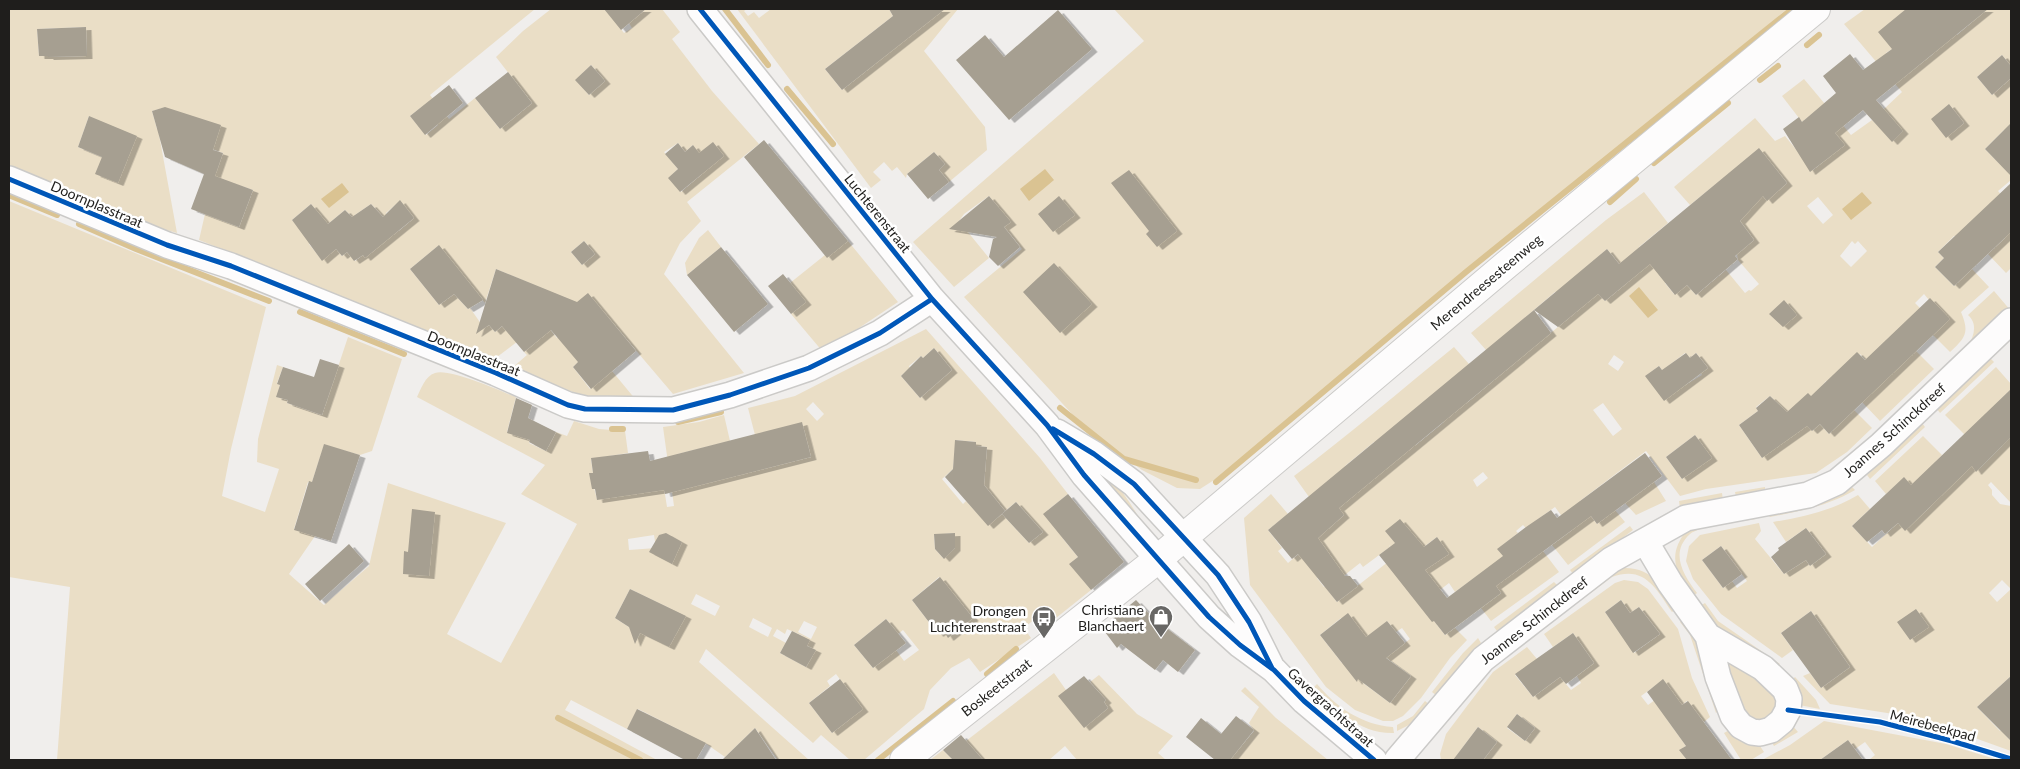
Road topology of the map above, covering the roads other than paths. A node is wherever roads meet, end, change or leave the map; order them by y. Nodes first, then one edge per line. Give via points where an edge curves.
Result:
1 (700, 9) edge
2 (1816, 9) edge
3 (9, 179) edge
4 (932, 299) junction
5 (2011, 321) edge
6 (1047, 425) junction
7 (1184, 537) junction
8 (1645, 541) junction
9 (1158, 559) junction
10 (1708, 636) dead end
11 (1274, 670) junction
12 (904, 760) edge
13 (1374, 760) edge
14 (1397, 760) edge

1 - 4 street, Luchterenstraat
2 - 7 main road, Merendreesesteenweg
3 - 4 street, Doornplasstraat via 167,246 231,266 496,373 568,406 585,409 673,410 730,395 809,368 880,333
4 - 6 street, Luchterenstraat
5 - 8 street, Joannes Schinckdreef via 1881,445 1837,482 1808,495 1686,518
6 - 7 street, Luchterenstraat via 1134,484
6 - 9 street, Luchterenstraat via 1084,476
7 - 9 main road, Merendreesesteenweg
7 - 11 street, Gavergrachtstraat via 1218,575 1249,622
8 - 10 street
8 - 14 street, Joannes Schinckdreef via 1611,560 1482,659
9 - 11 street, Gavergrachtstraat via 1209,617
9 - 12 main road, Boskeetstraat
11 - 13 street, Gavergrachtstraat

